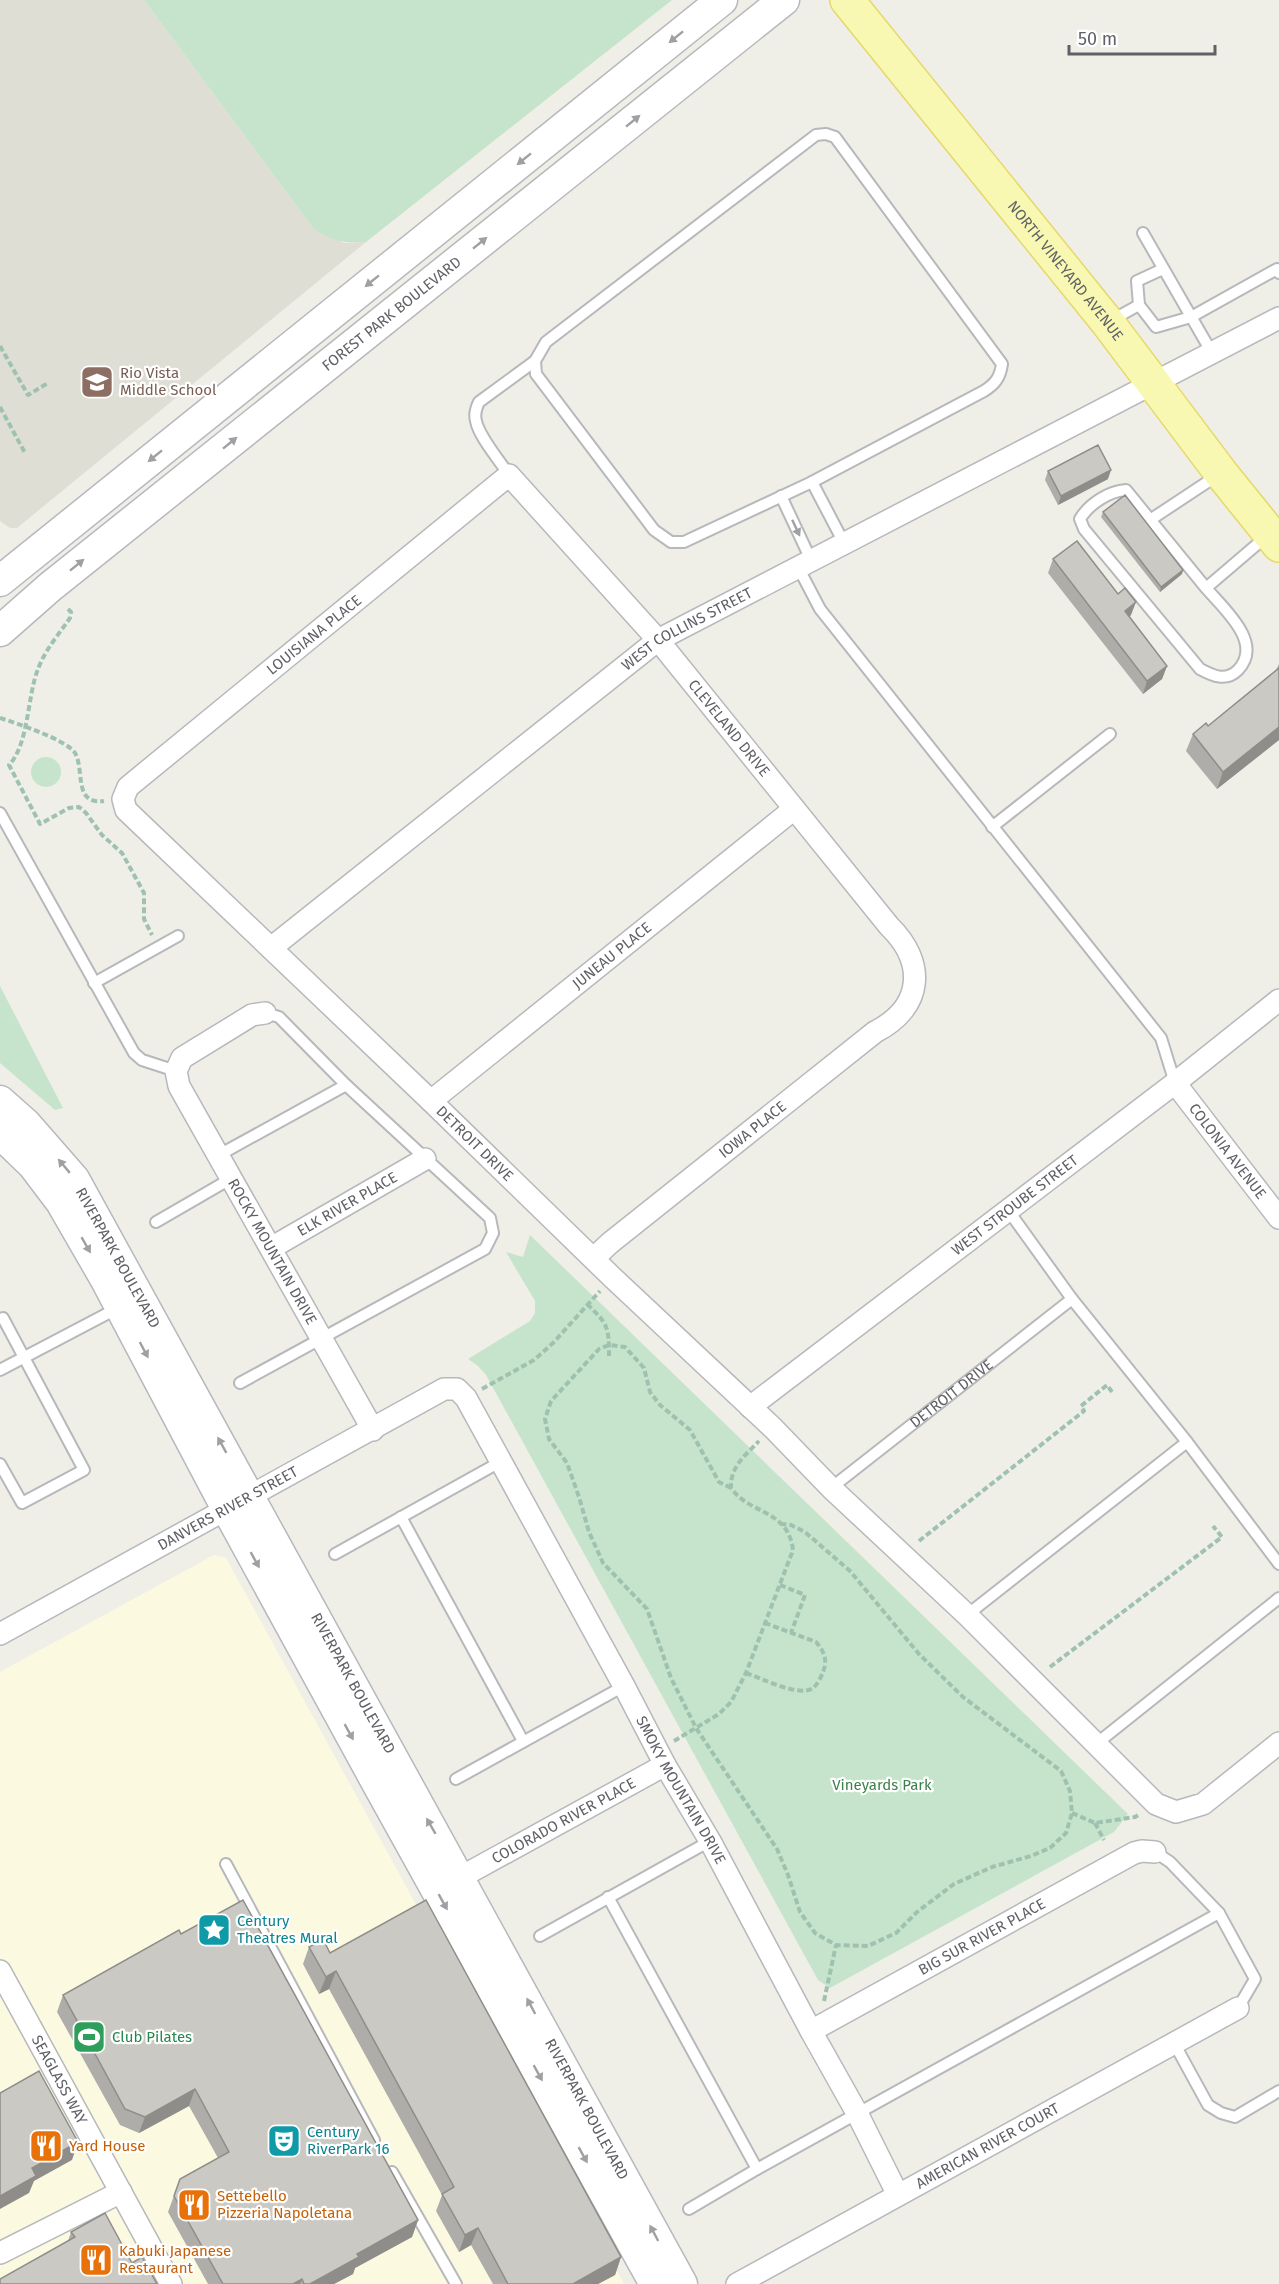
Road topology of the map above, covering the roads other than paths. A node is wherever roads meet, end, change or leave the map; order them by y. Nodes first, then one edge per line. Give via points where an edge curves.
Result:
1 (722, 0) edge
2 (784, 0) edge
3 (847, 0) edge
4 (1143, 233) dead end
5 (1163, 269) junction
6 (1279, 273) edge
7 (1139, 305) junction
8 (1191, 317) junction
9 (1279, 318) edge
10 (1108, 323) junction
11 (1212, 353) junction
12 (535, 361) junction
13 (1152, 383) junction
14 (1221, 473) junction
15 (509, 475) junction
16 (812, 482) junction
17 (781, 496) junction
18 (1150, 520) junction
19 (1275, 539) edge
20 (844, 543) junction
21 (805, 564) junction
22 (3, 573) edge
23 (1206, 588) junction
24 (32, 602) junction
25 (0, 631) edge
26 (658, 640) junction
27 (1110, 734) dead end
28 (123, 799) joint
29 (794, 809) junction
30 (0, 813) edge
31 (992, 827) junction
32 (178, 936) dead end
33 (271, 948) junction
34 (94, 982) junction
35 (909, 999) joint
36 (1279, 1000) edge
37 (266, 1013) joint
38 (176, 1071) junction
39 (1175, 1083) junction
40 (346, 1085) junction
41 (0, 1101) edge
42 (431, 1101) junction
43 (0, 1133) edge
44 (219, 1155) junction
45 (425, 1159) junction
46 (232, 1178) junction
47 (1008, 1210) junction
48 (1279, 1218) edge
49 (156, 1222) dead end
50 (271, 1248) junction
51 (594, 1258) junction
52 (1072, 1299) junction
53 (121, 1306) junction
54 (3, 1318) dead end
55 (323, 1339) junction
56 (25, 1356) junction
57 (0, 1370) edge
58 (240, 1383) dead end
59 (462, 1394) joint
60 (750, 1407) junction
61 (373, 1430) junction
62 (1187, 1442) junction
63 (500, 1462) junction
64 (0, 1464) edge
65 (831, 1488) junction
66 (238, 1503) junction
67 (401, 1516) junction
68 (335, 1554) dead end
69 (1279, 1564) edge
70 (1279, 1598) edge
71 (967, 1615) junction
72 (0, 1634) edge
73 (624, 1686) junction
74 (523, 1741) junction
75 (1279, 1743) edge
76 (1096, 1744) junction
77 (662, 1758) junction
78 (456, 1779) dead end
79 (710, 1841) junction
80 (1155, 1852) joint
81 (226, 1864) dead end
82 (461, 1877) junction
83 (608, 1897) junction
84 (1219, 1913) junction
85 (540, 1936) dead end
86 (0, 1971) edge
87 (1238, 2008) joint
88 (811, 2031) junction
89 (1174, 2043) junction
90 (1279, 2091) edge
91 (857, 2113) junction
92 (378, 2148) edge
93 (384, 2158) edge
94 (757, 2169) junction
95 (121, 2192) junction
96 (898, 2195) junction
97 (689, 2209) dead end
98 (0, 2253) edge
99 (171, 2284) edge
100 (456, 2284) edge
101 (655, 2284) edge
102 (682, 2284) edge
103 (737, 2284) edge

1 -> 22 street
24 -> 2 street, FOREST PARK BOULEVARD
3 - 10 main road, NORTH VINEYARD AVENUE
4 - 5 lane
5 - 7 lane via 1137,281
5 - 8 lane
6 - 8 lane via 1277,269
7 - 8 lane via 1156,327
7 - 10 lane
8 - 11 lane
9 - 11 street, WEST COLLINS STREET
10 - 13 main road, NORTH VINEYARD AVENUE
11 - 13 street, WEST COLLINS STREET
12 - 15 lane via 479,402 475,412 480,430
12 - 16 lane via 546,342 816,135 835,137 1002,364 994,384 984,391
12 - 17 lane via 536,374 661,537 684,542
13 - 14 main road, NORTH VINEYARD AVENUE
13 - 20 street, WEST COLLINS STREET
14 - 18 lane
14 - 19 main road, NORTH VINEYARD AVENUE
15 - 26 street, CLEVELAND DRIVE
15 - 28 street, LOUISIANA PLACE via 128,787
16 - 17 lane
16 - 20 lane
17 -> 21 lane
18 - 23 lane
18 - 23 lane via 1126,490 1114,490 1080,519 1084,529 1200,669 1216,677 1232,676 1245,663 1248,650 1236,623
19 - 23 lane
20 - 21 street, WEST COLLINS STREET
21 - 26 street, WEST COLLINS STREET
21 - 31 lane via 820,609
22 - 24 street
24 - 25 street, FOREST PARK BOULEVARD
26 - 29 street, CLEVELAND DRIVE
26 - 33 street, WEST COLLINS STREET
27 - 31 lane
28 - 33 street, DETROIT DRIVE via 126,810
29 - 35 street, CLEVELAND DRIVE via 903,940 915,973
29 - 42 street, JUNEAU PLACE
30 - 34 lane
31 - 39 lane via 1161,1038
32 - 34 lane
33 - 42 street, DETROIT DRIVE
34 - 38 lane via 134,1053 142,1060
35 - 51 street, IOWA PLACE via 894,1020
36 - 39 street, WEST STROUBE STREET
37 - 38 street via 252,1015 182,1058
37 - 40 lane via 279,1017
38 - 44 street, ROCKY MOUNTAIN DRIVE via 179,1086
39 - 47 street, WEST STROUBE STREET
39 - 48 street, COLONIA AVENUE
40 - 44 lane
40 - 45 lane
66 -> 41 street, RIVERPARK BOULEVARD via 74,1179 26,1124
42 - 51 street, DETROIT DRIVE
43 -> 53 street, RIVERPARK BOULEVARD via 33,1165 61,1202
44 - 46 street, ROCKY MOUNTAIN DRIVE
45 - 50 street, ELK RIVER PLACE
45 - 55 lane via 490,1218 492,1233 485,1249
46 - 49 lane
46 - 50 street, ROCKY MOUNTAIN DRIVE
47 - 52 lane
47 - 60 street, WEST STROUBE STREET
50 - 55 street, ROCKY MOUNTAIN DRIVE
51 - 60 street, DETROIT DRIVE
52 - 62 lane
52 - 65 lane, DETROIT DRIVE
53 - 56 lane
53 -> 66 street, RIVERPARK BOULEVARD
54 - 56 lane
55 - 58 lane
55 - 61 street, ROCKY MOUNTAIN DRIVE
56 - 57 lane
56 - 64 lane via 84,1470 22,1503
59 - 61 street, DANVERS RIVER STREET via 444,1389
59 - 63 street, SMOKY MOUNTAIN DRIVE
60 - 65 street, DETROIT DRIVE
61 - 66 street, DANVERS RIVER STREET
62 - 69 lane
62 - 71 lane
63 - 67 lane
63 - 73 street, SMOKY MOUNTAIN DRIVE
65 - 71 street, DETROIT DRIVE
66 - 72 street, DANVERS RIVER STREET
82 -> 66 street, RIVERPARK BOULEVARD
66 -> 101 street, RIVERPARK BOULEVARD
67 - 68 lane
67 - 74 lane
70 - 76 lane
71 - 76 street, DETROIT DRIVE
73 - 74 lane
73 - 77 street, SMOKY MOUNTAIN DRIVE
74 - 78 lane
75 - 76 street, DETROIT DRIVE via 1203,1804 1176,1812 1156,1804
77 - 79 street, SMOKY MOUNTAIN DRIVE
77 - 82 street, COLORADO RIVER PLACE
79 - 83 lane
79 - 88 street, SMOKY MOUNTAIN DRIVE
80 - 84 lane via 1170,1862
80 - 88 street, BIG SUR RIVER PLACE via 1134,1853
81 - 92 lane
102 -> 82 street, RIVERPARK BOULEVARD
83 - 85 lane
83 - 94 lane
84 - 87 lane via 1255,1978
84 - 91 lane
86 - 95 street, SEAGLASS WAY
87 - 89 street, AMERICAN RIVER COURT
88 - 91 street, SMOKY MOUNTAIN DRIVE
89 - 90 lane via 1208,2105 1221,2113 1235,2117
89 - 96 street, AMERICAN RIVER COURT
91 - 94 lane
91 - 96 street, SMOKY MOUNTAIN DRIVE
93 - 100 lane
94 - 97 lane
95 - 98 street
95 - 99 street, SEAGLASS WAY
96 - 103 street, AMERICAN RIVER COURT

